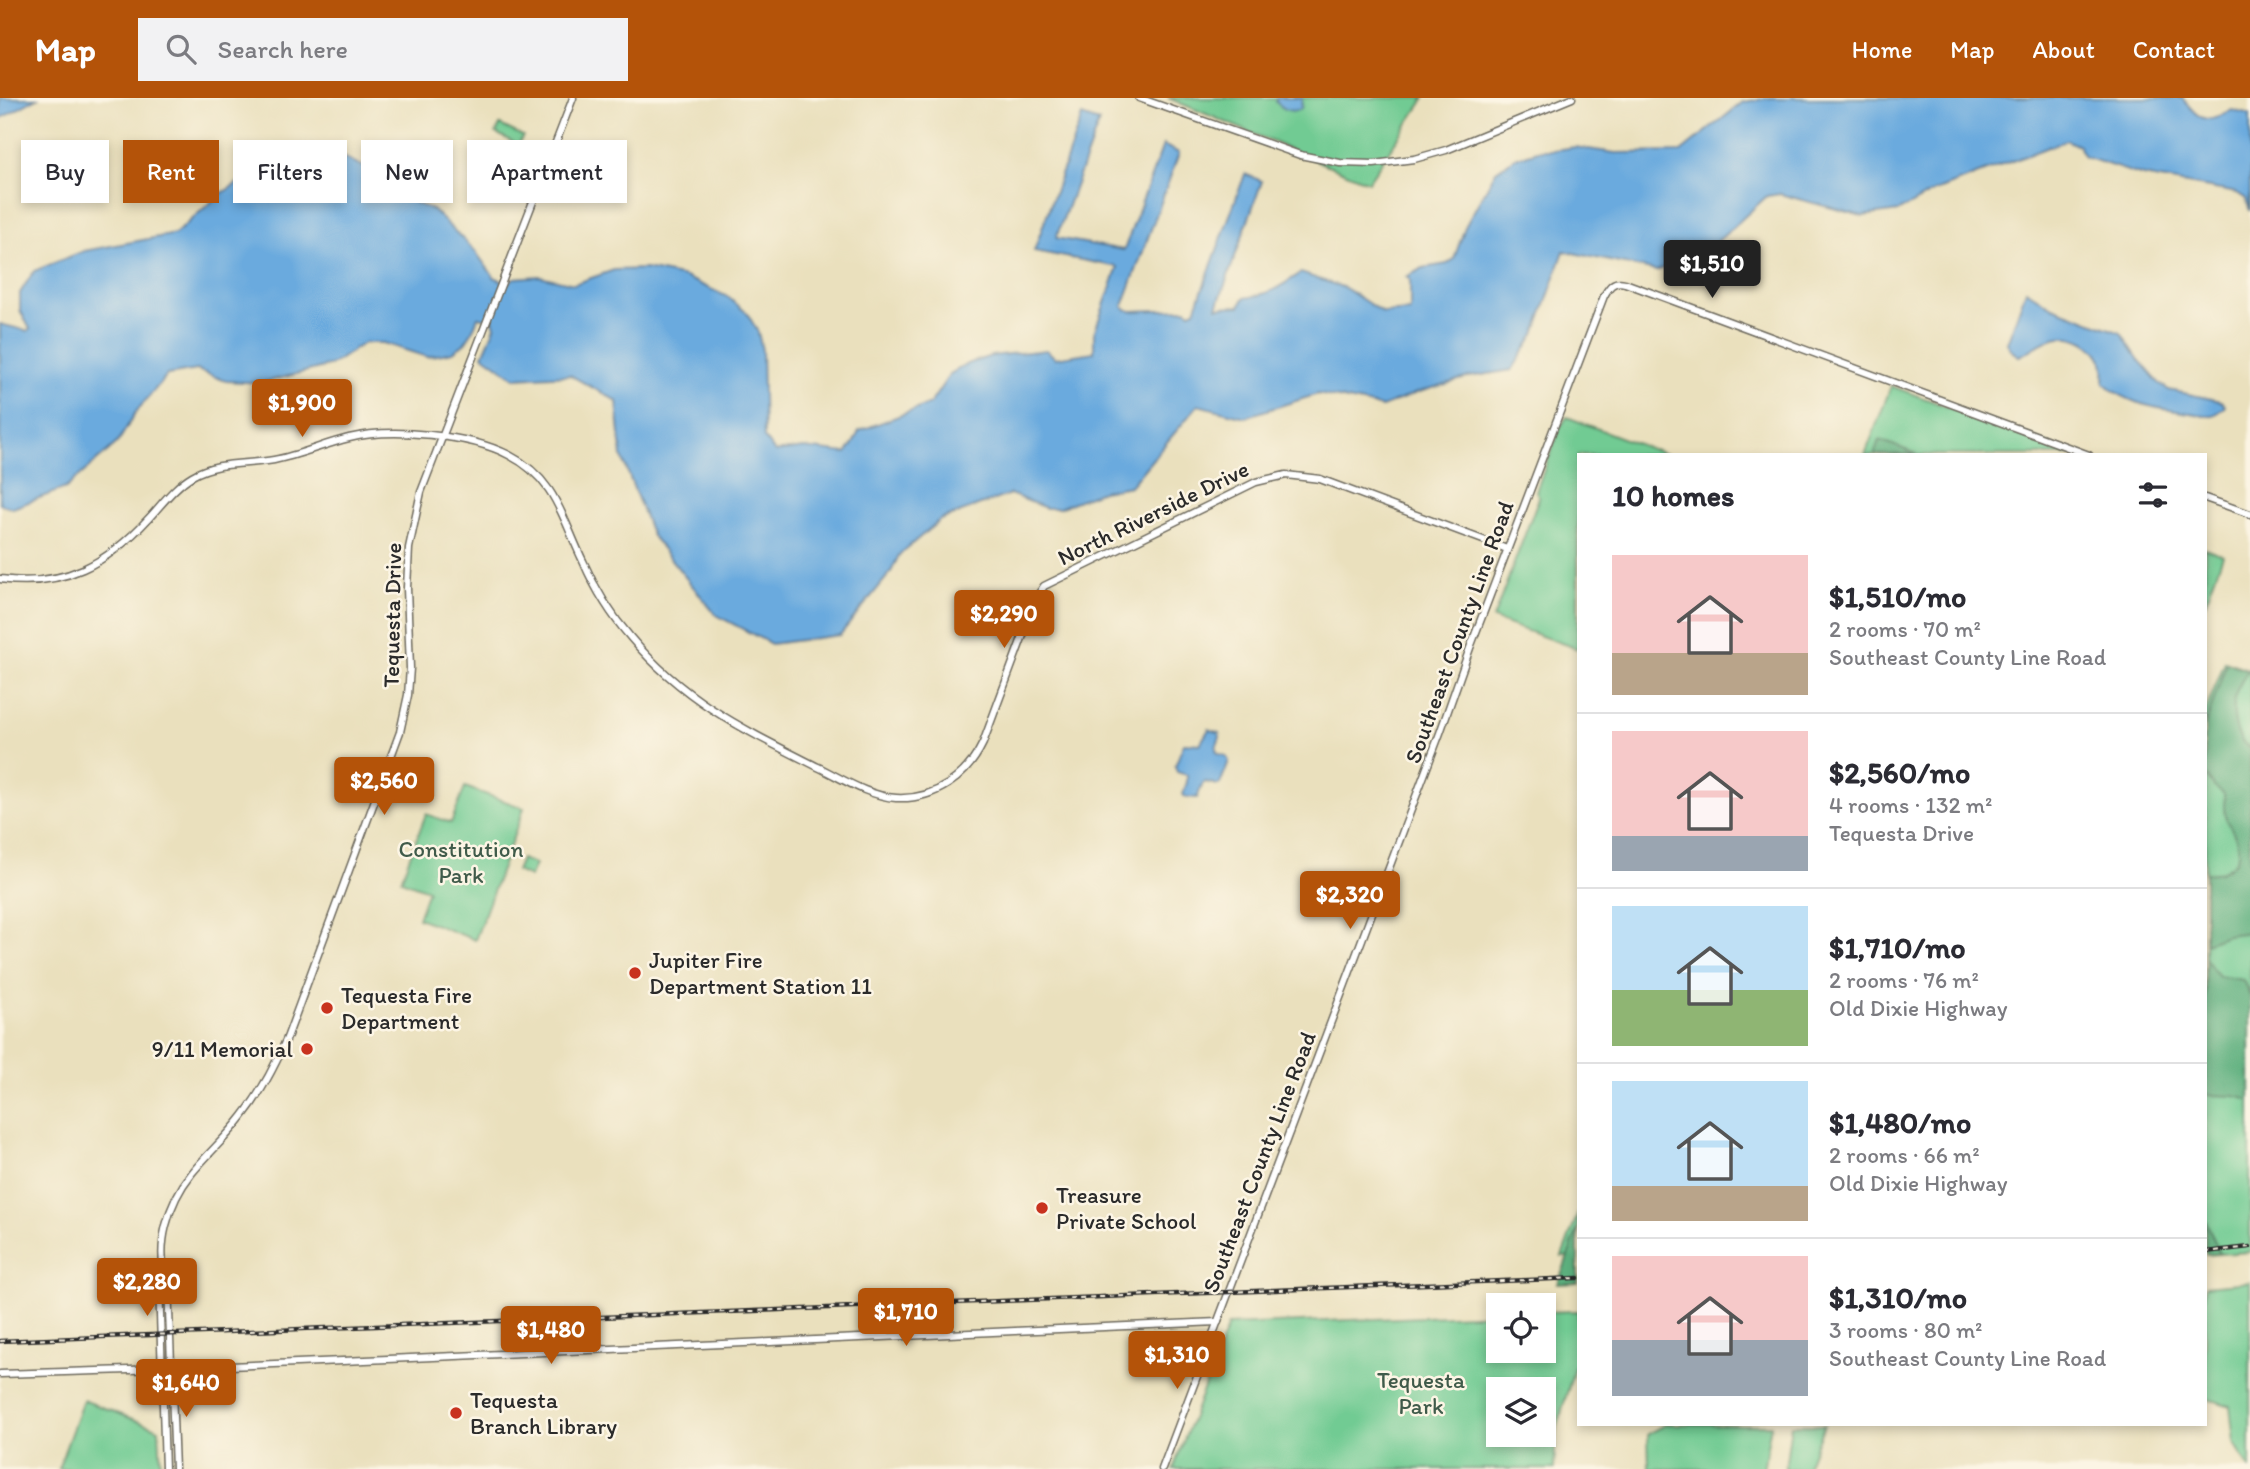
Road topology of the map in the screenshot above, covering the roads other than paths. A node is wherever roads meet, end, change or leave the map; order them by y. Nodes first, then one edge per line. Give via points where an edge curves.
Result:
1 (573, 98) edge
2 (1139, 98) edge
3 (1572, 98) edge
4 (441, 438) junction
5 (2084, 453) edge
6 (2207, 499) edge
7 (2250, 514) edge
8 (1507, 549) junction
9 (0, 579) edge
10 (163, 1271) junction
11 (1218, 1322) junction
12 (162, 1369) junction
13 (171, 1369) junction
14 (0, 1374) edge
15 (166, 1469) edge
16 (175, 1469) edge
17 (1162, 1469) edge

1 - 4 street, Tequesta Drive
2 - 3 street via 1288,152 1357,164 1430,155
4 - 8 street, North Riverside Drive via 493,448 524,464 543,481 556,499 594,584 621,625 656,666 690,695 741,728 854,785 874,794 903,798 943,787 976,757 1046,584 1256,482 1286,475 1320,479
4 - 9 street, North Riverside Drive via 408,433 364,435 279,459 214,467 185,481 129,540 98,563 52,579
4 - 10 street, Tequesta Drive via 421,492 409,548 410,676 394,750 281,1053 241,1119 180,1191 166,1227
5 - 8 street, Southeast County Line Road via 1618,282 1604,296
6 - 7 street
8 - 11 street, Southeast County Line Road
10 - 12 street, Tequesta Drive via 159,1283
10 - 13 street, Tequesta Drive via 168,1284
11 - 13 street
11 - 17 street, Southeast County Line Road
12 - 13 street
12 - 14 street
12 - 15 street, Tequesta Drive
13 - 16 street, Tequesta Drive

